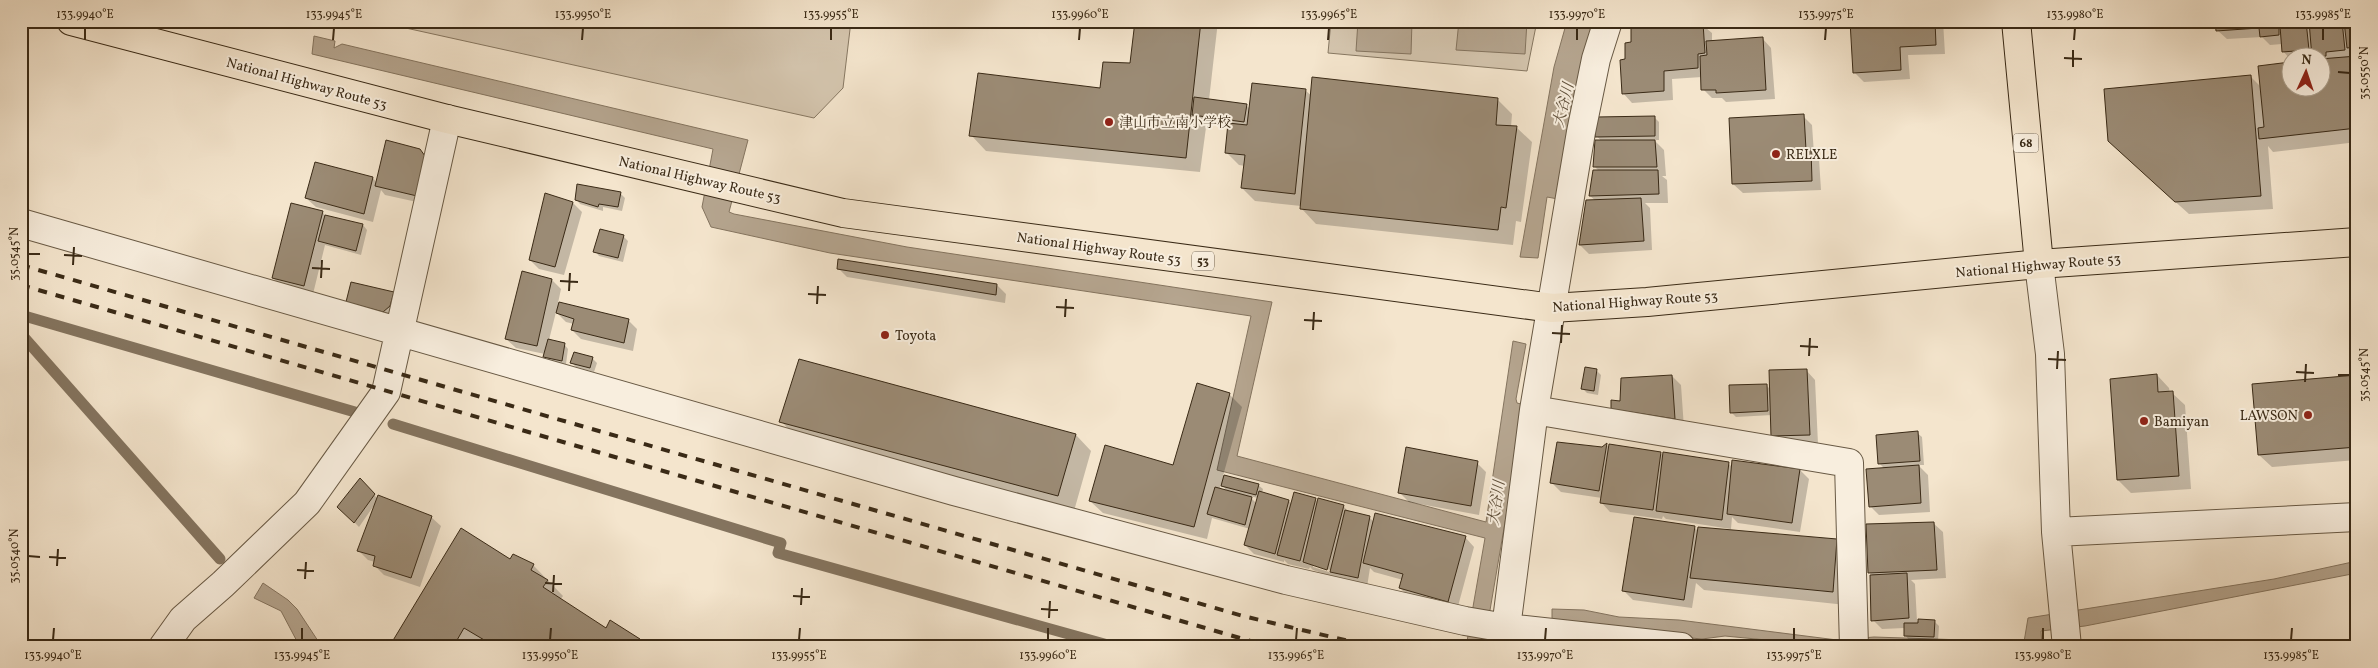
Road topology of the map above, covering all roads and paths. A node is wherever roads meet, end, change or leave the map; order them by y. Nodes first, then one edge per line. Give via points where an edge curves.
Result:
1 (71, 21) edge
2 (1608, 21) edge
3 (2016, 21) edge
4 (447, 120) junction
5 (21, 223) edge
6 (2357, 242) edge
7 (2039, 264) junction
8 (1552, 308) junction
9 (400, 332) junction
10 (1534, 410) junction
11 (2357, 517) edge
12 (2056, 532) junction
13 (1501, 627) junction
14 (163, 647) edge
15 (1681, 647) edge
16 (1854, 647) edge
17 (2067, 647) edge

1 - 4 main road, National Highway Route 53 / 53
2 - 8 street via 1596,59 1581,132
3 - 7 main road, 68
4 - 8 main road, National Highway Route 53 / 53 via 843,213
4 - 9 street
5 - 9 street
6 - 7 main road, National Highway Route 53 / 53
7 - 8 main road, National Highway Route 53 / 53 via 1648,302
7 - 12 street via 2050,354
8 - 10 street
9 - 13 street via 954,491 1286,580
9 - 14 street via 386,392 307,504 183,618
10 - 13 street
10 - 16 street via 1849,463
11 - 12 street
12 - 17 street
13 - 15 street

